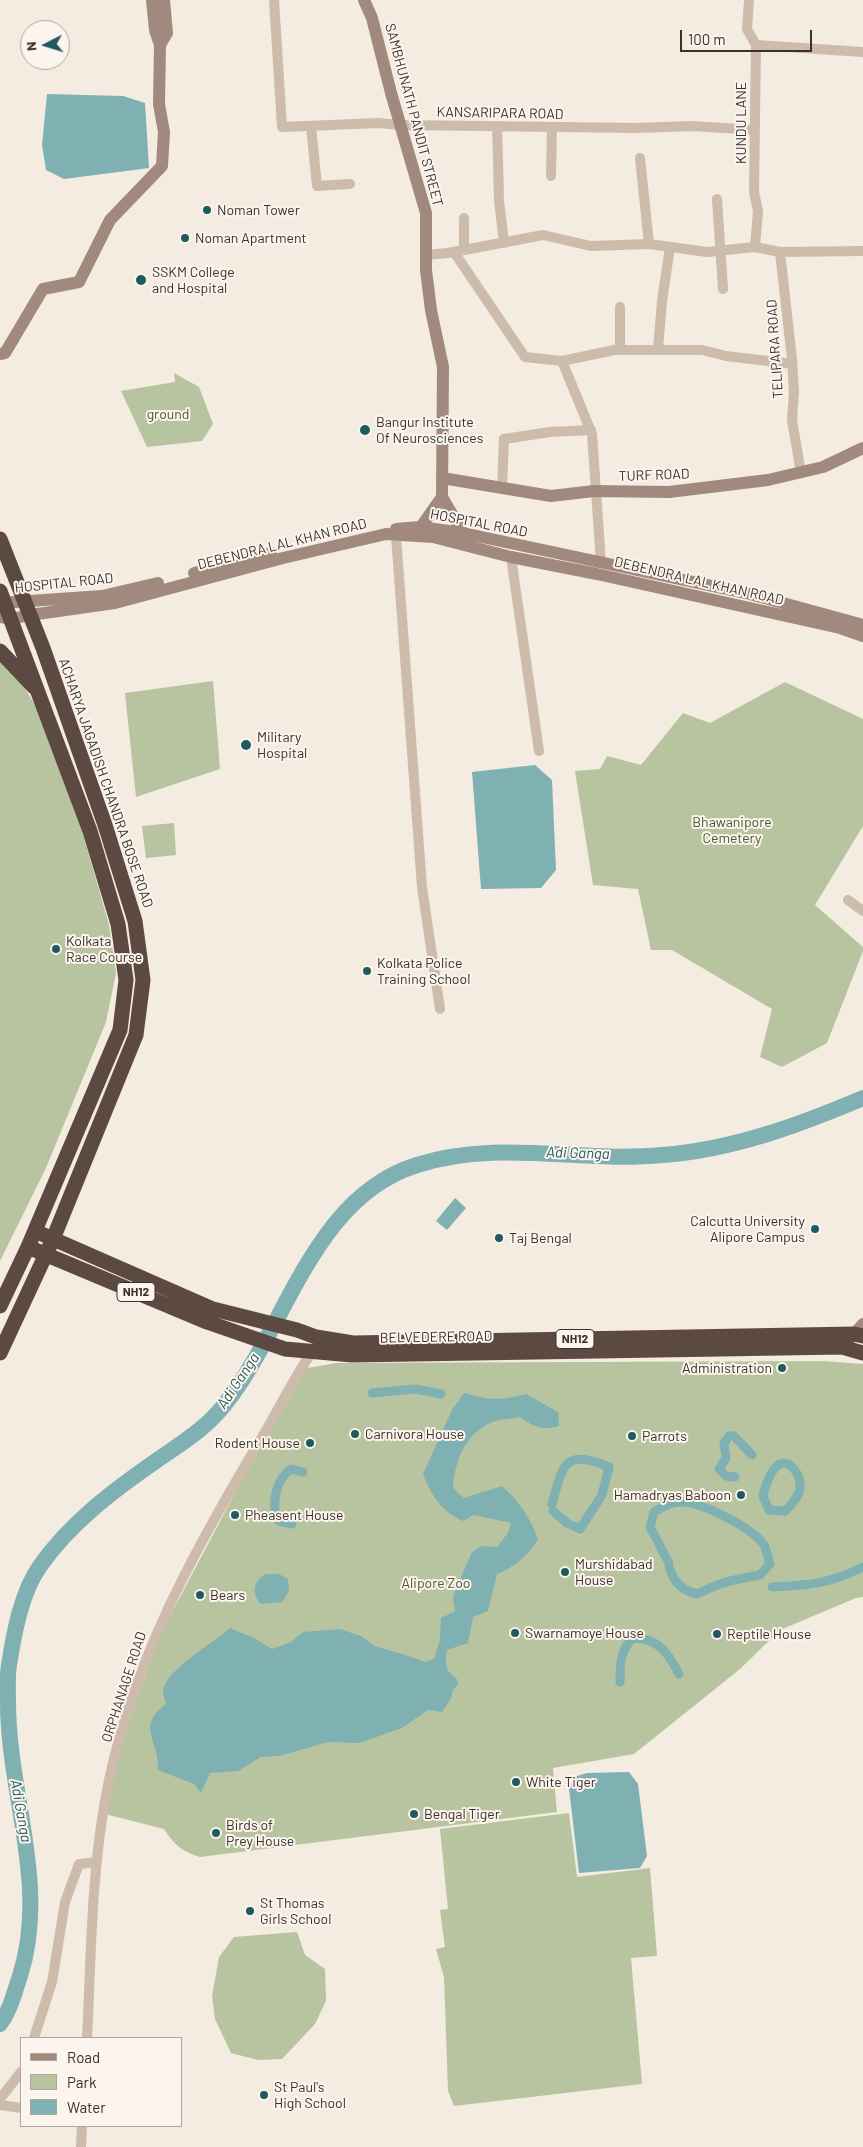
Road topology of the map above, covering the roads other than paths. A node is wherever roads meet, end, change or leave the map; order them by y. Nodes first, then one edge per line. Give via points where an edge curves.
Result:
1 (152, 0) edge
2 (164, 0) edge
3 (274, 0) edge
4 (364, 0) edge
5 (749, 0) edge
6 (160, 45) junction
7 (756, 45) junction
8 (863, 52) edge
9 (401, 125) junction
10 (311, 126) junction
11 (497, 126) junction
12 (552, 127) junction
13 (755, 130) junction
14 (640, 158) dead end
15 (551, 176) dead end
16 (350, 184) dead end
17 (717, 199) dead end
18 (464, 218) dead end
19 (504, 243) junction
20 (649, 244) junction
21 (670, 247) junction
22 (755, 247) junction
23 (721, 250) junction
24 (459, 251) junction
25 (863, 251) edge
26 (780, 252) junction
27 (426, 255) junction
28 (723, 290) dead end
29 (620, 307) dead end
30 (658, 349) junction
31 (620, 350) junction
32 (0, 354) edge
33 (562, 361) junction
34 (792, 364) junction
35 (591, 430) junction
36 (863, 448) edge
37 (800, 473) junction
38 (442, 478) junction
39 (502, 489) junction
40 (596, 491) junction
41 (442, 497) junction
42 (417, 532) junction
43 (396, 536) junction
44 (462, 538) junction
45 (0, 539) edge
46 (511, 557) junction
47 (601, 563) junction
48 (3, 607) edge
49 (27, 609) junction
50 (863, 625) edge
51 (863, 636) edge
52 (0, 651) edge
53 (38, 692) junction
54 (539, 752) dead end
55 (105, 825) junction
56 (90, 831) junction
57 (848, 900) dead end
58 (863, 911) edge
59 (440, 1009) dead end
60 (35, 1231) junction
61 (53, 1239) junction
62 (28, 1247) junction
63 (45, 1255) junction
64 (0, 1306) edge
65 (230, 1322) junction
66 (860, 1331) edge
67 (842, 1347) junction
68 (0, 1352) edge
69 (312, 1352) junction
70 (863, 1352) edge
71 (97, 1862) junction
72 (34, 2037) edge
73 (86, 2037) edge
74 (20, 2073) edge
75 (0, 2099) edge
76 (0, 2105) edge
77 (20, 2108) edge
78 (82, 2127) edge
79 (81, 2147) edge

1 - 6 main road
2 - 6 main road via 167,33
3 - 10 street, KANSARIPARA ROAD via 282,127
4 - 9 main road, SAMBHUNATH PANDIT STREET via 372,18
5 - 7 street, KUNDU LANE via 747,29
6 - 32 main road via 158,97 164,132 162,166 110,220 79,282 43,289 5,353
7 - 8 street
7 - 13 street, KUNDU LANE
9 - 10 street, KANSARIPARA ROAD
9 - 11 street, KANSARIPARA ROAD
9 - 27 main road, SAMBHUNATH PANDIT STREET via 426,213
10 - 16 street via 316,186
11 - 12 street, KANSARIPARA ROAD
11 - 19 street
12 - 13 street, KANSARIPARA ROAD via 692,126
12 - 15 street
13 - 22 street, KUNDU LANE via 754,192 758,211
14 - 20 street
17 - 23 street
18 - 24 street
19 - 20 street via 543,235 591,246
19 - 24 street
20 - 21 street
21 - 23 street via 707,252
21 - 30 street
22 - 23 street
22 - 26 street
23 - 28 street
24 - 27 street
24 - 33 street via 525,357
25 - 26 street
26 - 34 street, TELIPARA ROAD
27 - 38 main road, SAMBHUNATH PANDIT STREET via 431,310 443,367
29 - 31 street
30 - 31 street
30 - 34 street via 702,350
31 - 33 street
33 - 35 street
34 - 37 street, TELIPARA ROAD via 792,420
35 - 39 street via 504,439
35 - 40 street
36 - 37 main road, TURF ROAD via 823,467
37 - 40 main road, TURF ROAD via 669,492
38 - 39 main road, TURF ROAD
38 - 41 main road, SAMBHUNATH PANDIT STREET
39 - 40 main road, TURF ROAD via 551,496
40 - 47 street
41 - 42 main road
41 - 44 main road
42 - 43 main road, DEBENDRA LAL KHAN ROAD
42 - 44 main road, DEBENDRA LAL KHAN ROAD
42 - 49 main road, HOSPITAL ROAD via 367,531 102,596
43 - 49 main road, DEBENDRA LAL KHAN ROAD via 368,537 115,603
43 - 59 street via 422,887
44 - 46 main road, DEBENDRA LAL KHAN ROAD
44 - 47 main road, HOSPITAL ROAD
45 - 49 highway, ACHARYA JAGADISH CHANDRA BOSE ROAD
46 - 51 main road, DEBENDRA LAL KHAN ROAD via 840,628
46 - 54 street
47 - 50 main road, HOSPITAL ROAD via 750,594
48 - 49 main road, HOSPITAL ROAD
48 - 53 highway
49 - 55 highway, ACHARYA JAGADISH CHANDRA BOSE ROAD
52 - 53 highway
53 - 56 highway
55 - 56 highway
55 - 61 highway, ACHARYA JAGADISH CHANDRA BOSE ROAD via 135,921 143,980 136,1035
56 - 60 highway via 118,924 126,980 120,1030
57 - 58 street
60 - 61 highway, BELVEDERE ROAD / NH12
60 - 62 highway
61 - 63 highway, ACHARYA JAGADISH CHANDRA BOSE ROAD
61 - 65 highway, BELVEDERE ROAD / NH12 via 212,1310
62 - 63 highway, BELVEDERE ROAD / NH12
62 - 64 highway
63 - 65 highway, BELVEDERE ROAD / NH12
63 - 68 highway, ACHARYA JAGADISH CHANDRA BOSE ROAD
65 - 66 highway, BELVEDERE ROAD / NH12 via 298,1330 352,1344
65 - 69 highway, BELVEDERE ROAD / NH12 via 285,1349
66 - 67 main road
67 - 69 highway, BELVEDERE ROAD / NH12
67 - 70 highway, BELVEDERE ROAD / NH12
69 - 71 street, ORPHANAGE ROAD via 225,1498 156,1633 122,1730 105,1800
71 - 72 street via 79,1864 64,1902 52,1982
71 - 73 street, ORPHANAGE ROAD
74 - 75 street
76 - 77 street
78 - 79 street

